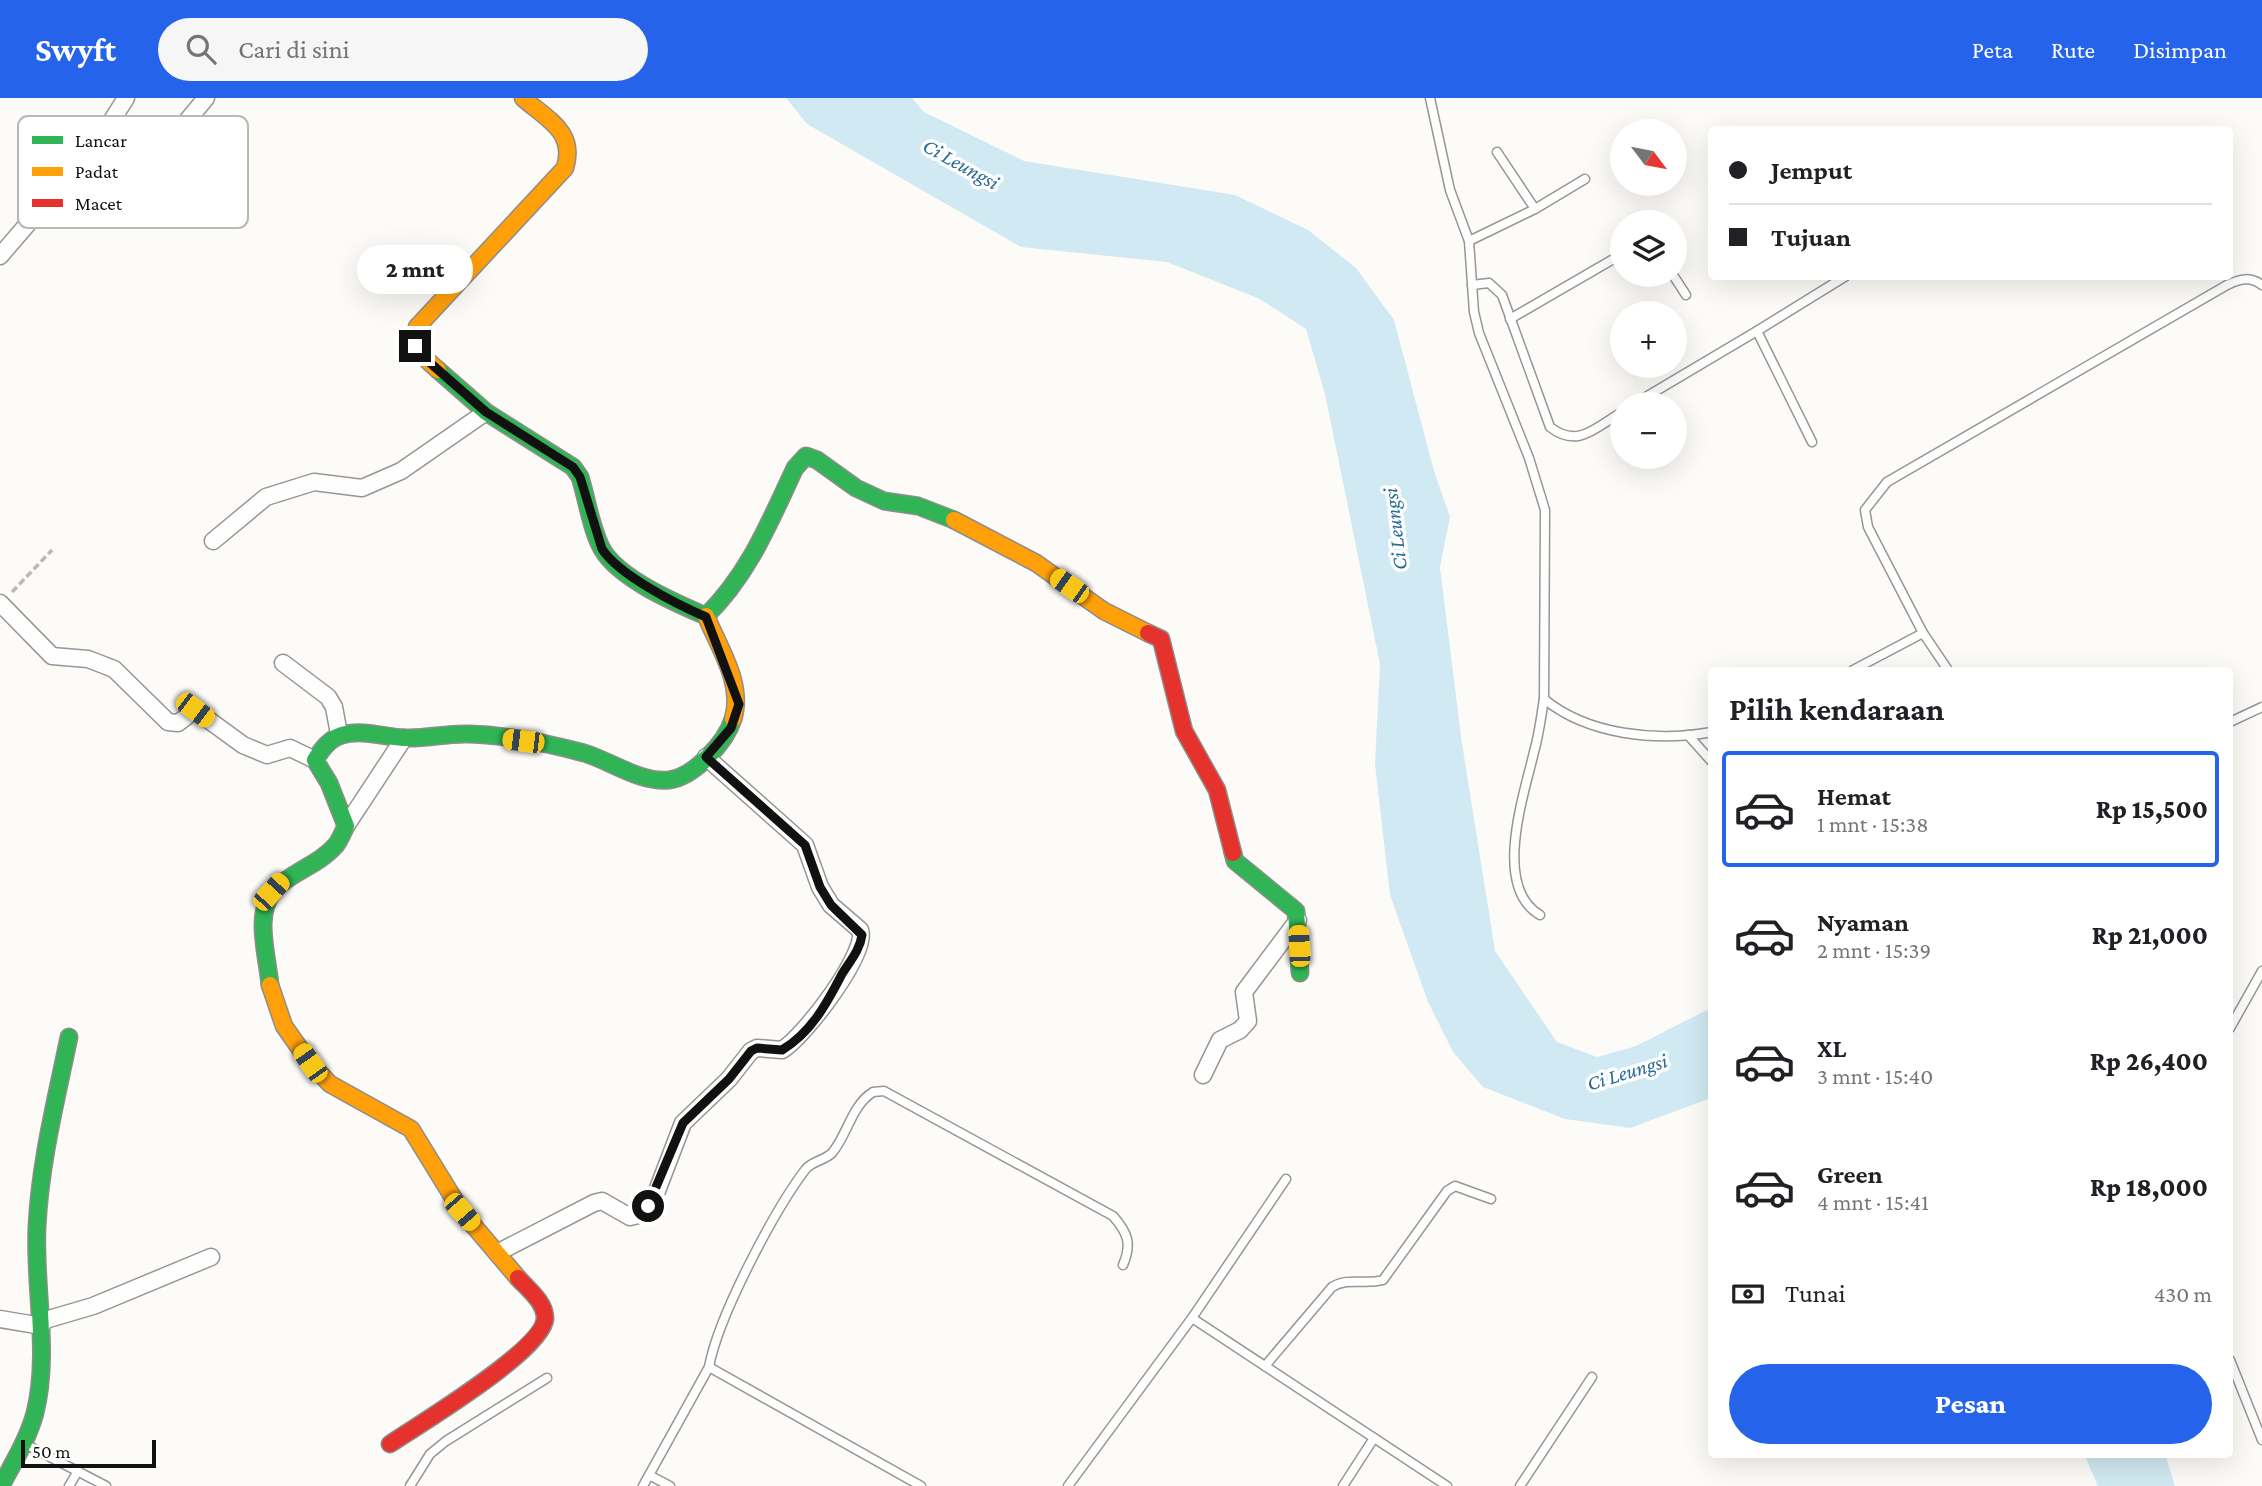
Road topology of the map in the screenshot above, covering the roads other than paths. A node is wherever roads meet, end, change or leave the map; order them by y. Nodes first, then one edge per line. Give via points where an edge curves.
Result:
1 (126, 98) edge
2 (206, 98) edge
3 (523, 98) edge
4 (1430, 98) edge
5 (115, 116) edge
6 (191, 116) edge
7 (1497, 152) dead end
8 (1585, 179) dead end
9 (1535, 209) junction
10 (24, 228) edge
11 (1469, 241) junction
12 (0, 256) edge
13 (1610, 261) edge
14 (1840, 280) edge
15 (1472, 285) junction
16 (2262, 285) edge
17 (1681, 287) edge
18 (1686, 295) dead end
19 (1510, 319) junction
20 (1757, 331) junction
21 (1654, 392) edge
22 (486, 412) junction
23 (1610, 419) edge
24 (1812, 442) dead end
25 (212, 541) dead end
26 (0, 603) edge
27 (706, 617) junction
28 (1923, 633) junction
29 (284, 663) dead end
30 (1859, 667) edge
31 (1946, 667) edge
32 (1544, 699) junction
33 (2262, 707) edge
34 (2233, 721) edge
35 (1708, 732) edge
36 (340, 734) junction
37 (1688, 735) junction
38 (404, 738) junction
39 (706, 757) junction
40 (1708, 758) edge
41 (315, 760) junction
42 (345, 826) junction
43 (1540, 915) dead end
44 (1298, 919) junction
45 (2262, 971) edge
46 (1300, 973) dead end
47 (2233, 1022) edge
48 (68, 1037) dead end
49 (1203, 1075) dead end
50 (1286, 1180) dead end
51 (1490, 1199) dead end
52 (497, 1253) junction
53 (211, 1257) dead end
54 (1123, 1265) dead end
55 (1192, 1318) junction
56 (0, 1320) edge
57 (42, 1324) junction
58 (1265, 1366) junction
59 (709, 1367) junction
60 (2233, 1368) edge
61 (1592, 1377) dead end
62 (547, 1378) dead end
63 (1374, 1438) junction
64 (2262, 1440) edge
65 (23, 1443) junction
66 (390, 1444) dead end
67 (78, 1471) junction
68 (649, 1475) junction
69 (1, 1486) edge
70 (69, 1486) edge
71 (106, 1486) edge
72 (410, 1486) edge
73 (643, 1486) edge
74 (670, 1486) edge
75 (921, 1486) edge
76 (1068, 1486) edge
77 (1343, 1486) edge
78 (1447, 1486) edge
79 (1520, 1486) edge

1 - 5 street
2 - 6 street
3 - 22 street via 566,138 570,152 565,168 425,316 415,339 420,354
4 - 11 lane via 1450,190
7 - 9 lane
8 - 9 lane
9 - 11 lane
10 - 12 street
11 - 15 lane
13 - 19 lane
14 - 20 lane
15 - 19 lane via 1489,283 1498,289
15 - 32 lane via 1479,333 1545,510
16 - 28 lane via 2241,279 2227,285 1887,482 1865,510 1868,527
17 - 18 lane
19 - 23 lane via 1550,427 1575,438
20 - 21 lane
20 - 24 lane
22 - 25 street via 401,471 362,488 314,482 266,497
22 - 27 street via 573,467 607,557
26 - 41 street via 52,656 88,659 114,669 168,722 178,723 195,710 267,755 290,748
27 - 39 street via 739,704 731,728
27 - 44 street via 740,578 795,468 806,456 873,497 918,506 967,525 1036,563 1104,611 1161,639 1184,731 1217,790 1235,861 1294,906
28 - 30 lane
28 - 31 lane
29 - 36 street via 328,697
32 - 37 lane via 1575,718 1628,733
32 - 43 lane via 1518,822 1515,870 1518,892
33 - 34 lane
35 - 37 lane
36 - 38 street
36 - 41 street via 329,739
37 - 40 lane
38 - 39 street via 467,734 523,741 590,755 665,781 684,775
38 - 42 street
39 - 52 street via 805,845 820,887 831,905 860,930 861,945 821,1012 799,1038 782,1050 751,1051 683,1123 655,1196 642,1214 630,1217 602,1201 594,1203
41 - 42 street
42 - 52 street via 336,845 271,892 263,923 271,993 284,1026 310,1063 345,1095 411,1129 462,1212
44 - 46 street
44 - 49 street via 1244,992 1248,1021 1220,1040
45 - 47 lane
48 - 57 street via 39,1197
50 - 55 lane
51 - 58 lane via 1455,1186 1447,1191 1382,1280 1342,1281 1332,1287
52 - 66 street via 540,1303 545,1313 540,1332 514,1359
53 - 57 street
54 - 59 lane via 1129,1239 1114,1216 884,1091 873,1092 859,1105 832,1153 807,1167 743,1279
55 - 58 lane
55 - 76 lane
56 - 57 street
57 - 65 street via 38,1403
58 - 63 lane
59 - 68 lane
59 - 75 lane
60 - 64 lane
61 - 79 lane
62 - 72 lane via 446,1441 430,1454
63 - 77 lane
63 - 78 lane
65 - 67 lane
65 - 69 street
67 - 70 lane
67 - 71 lane
68 - 73 lane
68 - 74 lane

